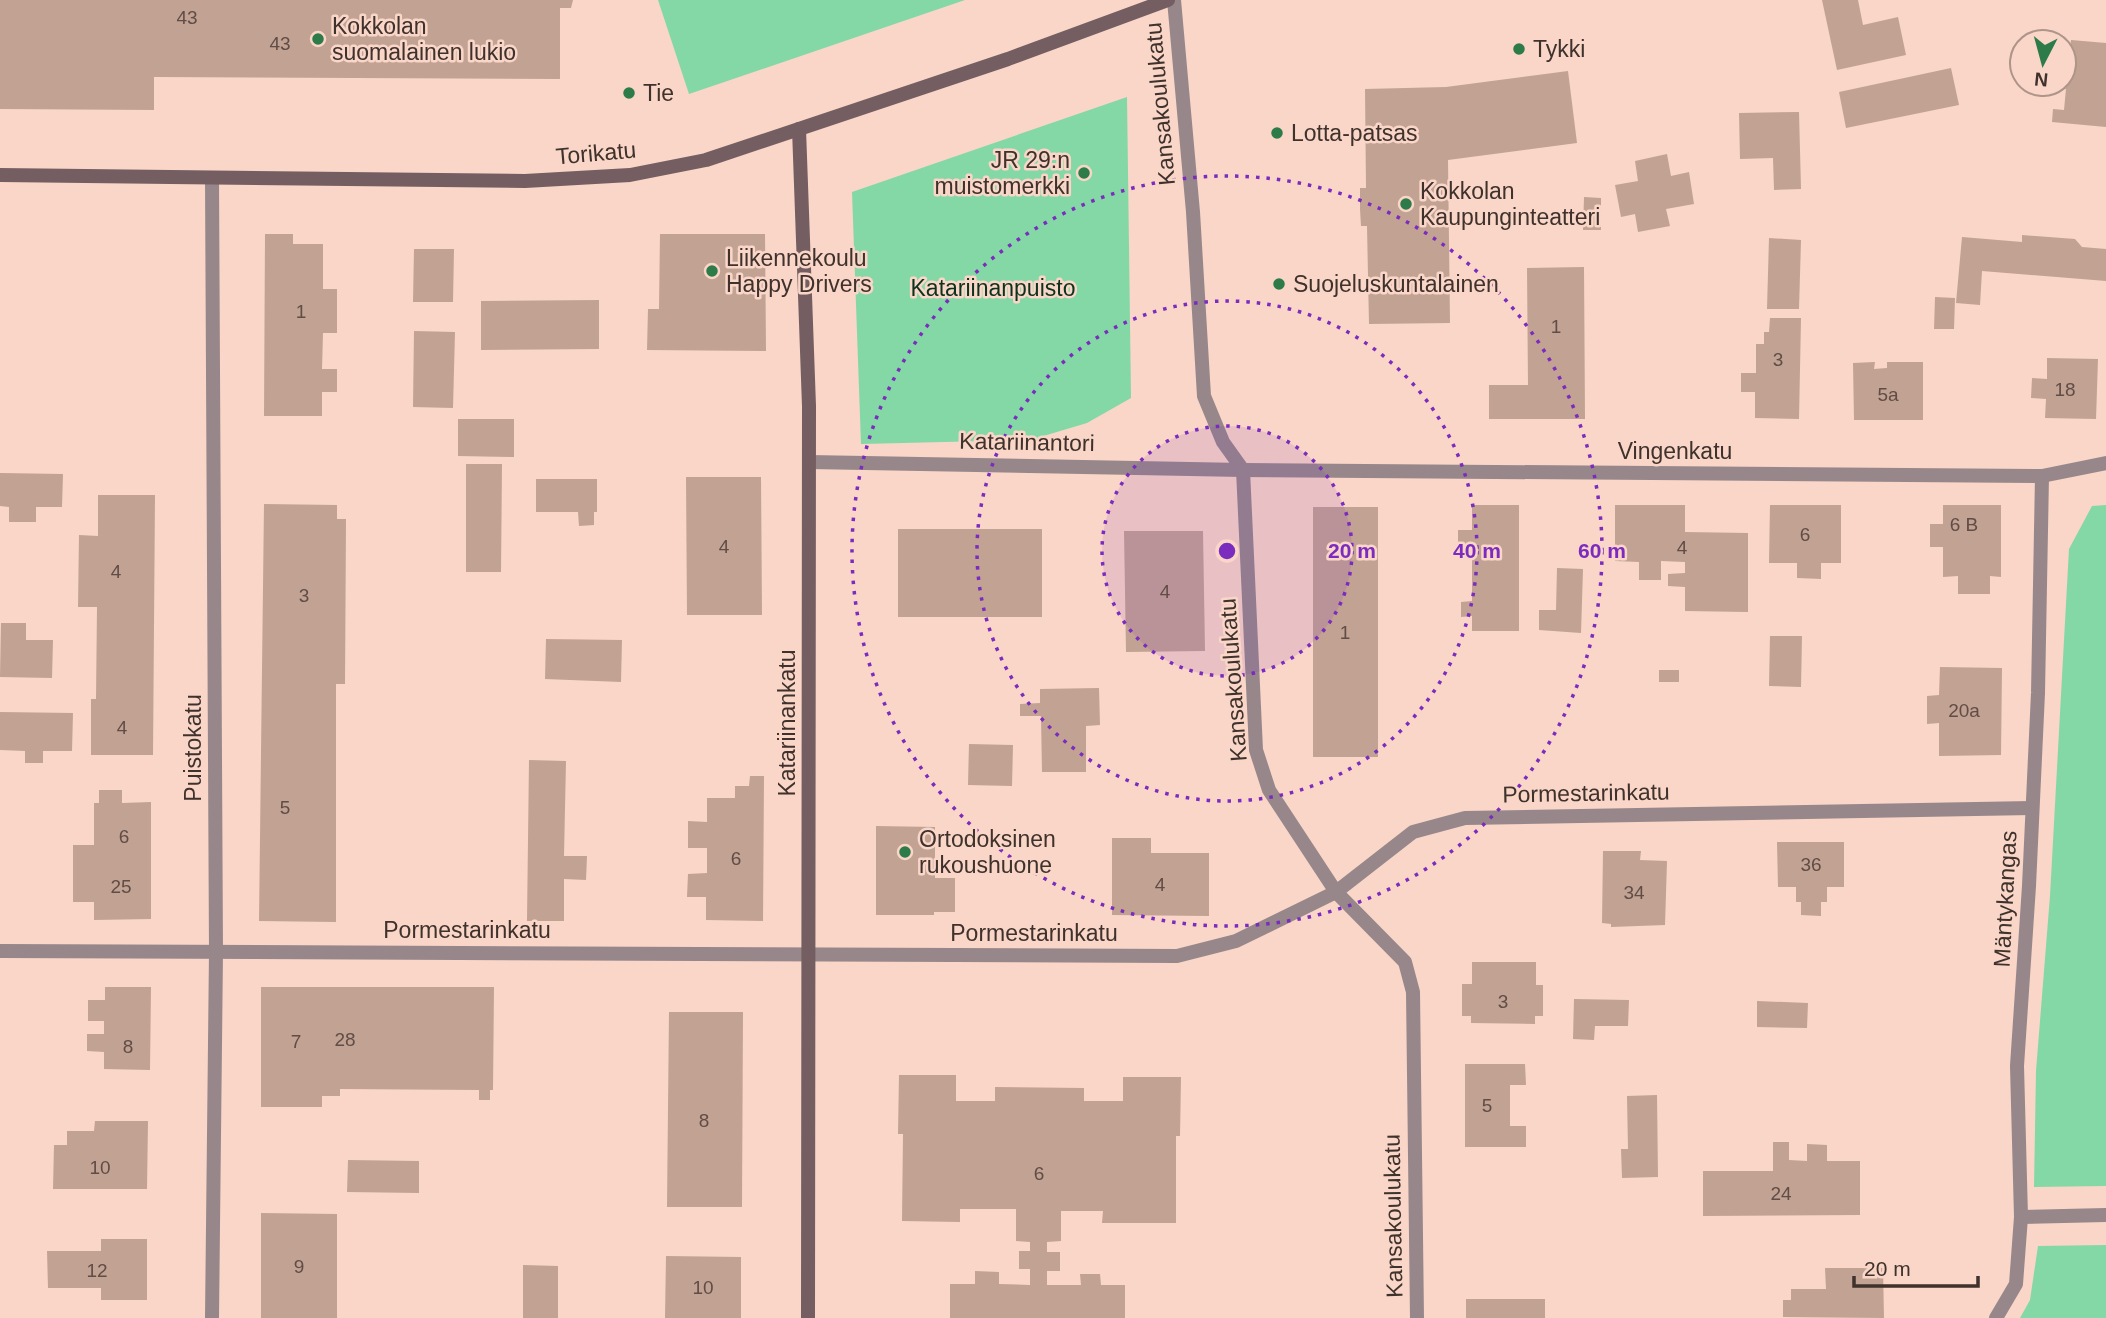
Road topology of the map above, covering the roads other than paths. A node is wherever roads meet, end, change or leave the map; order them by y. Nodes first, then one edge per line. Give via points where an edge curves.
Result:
1 (1168, 0) edge
2 (1174, 0) edge
3 (799, 129) junction
4 (0, 175) edge
5 (212, 178) junction
6 (810, 462) junction
7 (2106, 463) edge
8 (1243, 470) junction
9 (2042, 477) junction
10 (2032, 808) junction
11 (1336, 892) junction
12 (0, 951) edge
13 (216, 952) junction
14 (810, 954) junction
15 (2106, 1216) edge
16 (2021, 1217) junction
17 (212, 1318) edge
18 (808, 1318) edge
19 (1417, 1318) edge
20 (1996, 1318) edge

1 - 3 street, Torikatu
2 - 8 street, Kansakoulukatu via 1204,396 1223,442
3 - 5 street, Torikatu via 706,160 630,175 525,181
3 - 6 street, Katariinankatu
4 - 5 street, Torikatu
5 - 13 street, Puistokatu
6 - 8 street, Katariinantori
6 - 14 street, Katariinankatu
7 - 9 street, Vingenkatu
8 - 9 street, Vingenkatu
8 - 11 street, Kansakoulukatu via 1256,750 1269,790
9 - 10 street, Mäntykangas
10 - 11 street, Pormestarinkatu via 1465,818 1413,832
10 - 16 street, Mäntykangas via 2017,1066
11 - 14 street, Pormestarinkatu via 1236,941 1177,956
11 - 19 street, Kansakoulukatu via 1405,962 1413,992
12 - 13 street, Pormestarinkatu
13 - 14 street, Pormestarinkatu
13 - 17 street, Puistokatu
14 - 18 street, Katariinankatu
15 - 16 street
16 - 20 street, Mäntykangas via 2016,1284

